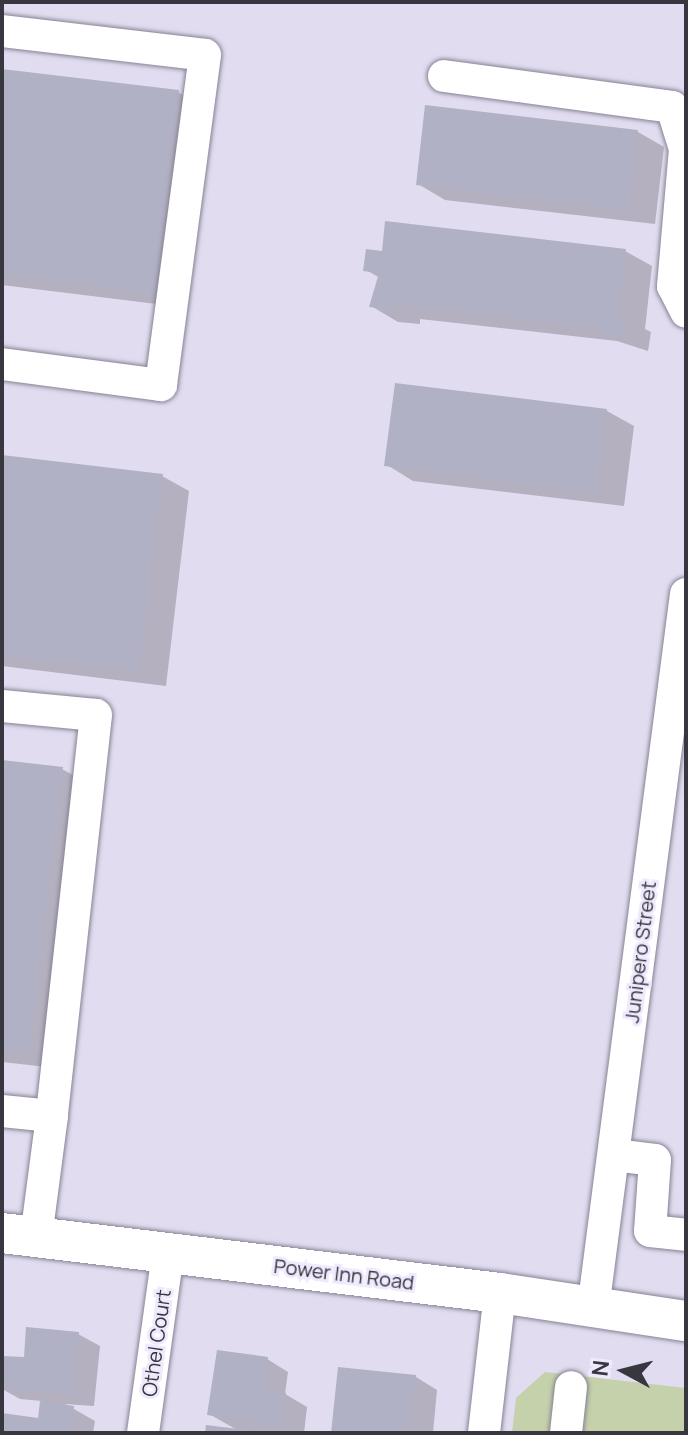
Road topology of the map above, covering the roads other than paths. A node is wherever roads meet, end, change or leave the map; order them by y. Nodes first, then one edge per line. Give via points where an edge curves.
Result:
1 (2, 31) edge
2 (444, 76) dead end
3 (686, 312) edge
4 (2, 364) edge
5 (686, 594) edge
6 (2, 706) edge
7 (2, 1111) edge
8 (52, 1116) junction
9 (614, 1155) junction
10 (19, 1235) edge
11 (686, 1235) edge
12 (168, 1253) junction
13 (500, 1293) junction
14 (593, 1309) junction
15 (686, 1321) edge
16 (571, 1387) dead end
17 (143, 1433) edge
18 (484, 1433) edge
19 (566, 1433) edge

1 - 4 street via 205,55 161,385
2 - 3 street via 672,107 685,149 673,286
5 - 9 street, Junipero Street
6 - 8 street via 96,715
7 - 8 street
8 - 10 street
9 - 11 street via 655,1160 650,1231
9 - 14 street, Junipero Street
10 - 12 main road, Power Inn Road
12 - 13 main road, Power Inn Road
12 - 17 street, Othel Court
13 - 14 main road, Power Inn Road
13 - 18 street
14 - 15 main road, Power Inn Road
16 - 19 street

